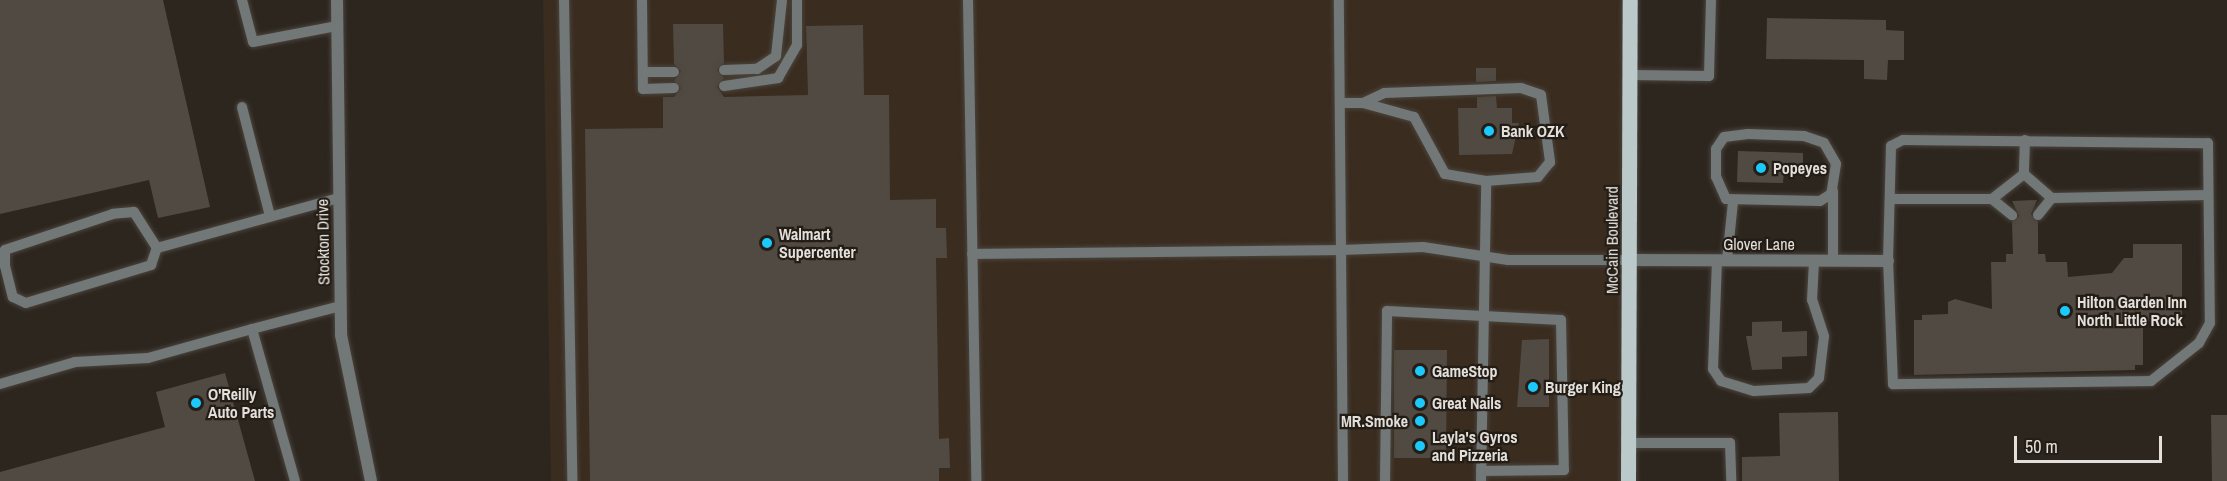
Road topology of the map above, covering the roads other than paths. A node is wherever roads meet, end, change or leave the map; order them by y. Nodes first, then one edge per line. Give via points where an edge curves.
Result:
1 (242, 0) edge
2 (337, 0) edge
3 (564, 0) edge
4 (642, 0) edge
5 (782, 0) edge
6 (797, 0) edge
7 (968, 0) edge
8 (1339, 0) edge
9 (1630, 0) edge
10 (1711, 0) edge
11 (337, 26) junction
12 (724, 70) dead end
13 (642, 72) junction
14 (674, 72) dead end
15 (1630, 75) junction
16 (724, 86) dead end
17 (674, 88) dead end
18 (1340, 103) junction
19 (1363, 103) junction
20 (242, 107) dead end
21 (2025, 140) junction
22 (2024, 174) junction
23 (1486, 181) junction
24 (1833, 191) junction
25 (2208, 195) junction
26 (339, 198) junction
27 (2052, 198) junction
28 (1890, 199) junction
29 (1992, 199) junction
30 (1733, 202) junction
31 (2012, 215) dead end
32 (2037, 215) dead end
33 (270, 216) junction
34 (157, 248) junction
35 (1341, 250) junction
36 (972, 254) junction
37 (1484, 256) junction
38 (1630, 260) junction
39 (1722, 260) junction
40 (1833, 260) junction
41 (1814, 261) junction
42 (1888, 261) junction
43 (340, 306) junction
44 (1484, 312) junction
45 (252, 329) junction
46 (0, 384) edge
47 (1629, 444) junction
48 (1481, 476) edge
49 (295, 481) edge
50 (371, 481) edge
51 (572, 481) edge
52 (976, 481) edge
53 (1343, 481) edge
54 (1385, 481) edge
55 (1628, 481) edge
56 (1731, 481) edge

1 - 11 lane via 253,42
2 - 11 street, Stockton Drive
3 - 51 lane
4 - 13 lane
5 - 12 lane via 781,43 776,56 758,69
6 - 16 lane via 797,45 778,78
7 - 36 lane
8 - 18 lane
9 - 15 main road, McCain Boulevard
10 - 15 lane via 1709,76
11 - 26 street, Stockton Drive
13 - 14 lane
13 - 17 lane via 643,89
15 - 38 main road, McCain Boulevard
18 - 19 lane
18 - 35 lane
19 - 23 lane via 1414,117 1445,174
19 - 23 lane via 1384,93 1521,88 1541,95 1550,162 1545,174
20 - 33 lane
21 - 22 lane
21 - 25 lane via 2202,140 2208,144
21 - 28 lane via 1903,140 1891,146
22 - 27 lane
22 - 29 lane
23 - 37 lane
24 - 30 lane via 1820,201
24 - 30 lane via 1836,164 1824,143 1787,134 1733,134 1718,144 1715,161 1719,191
24 - 40 lane
25 - 27 lane
25 - 42 lane via 2210,322 2199,343 2151,381 1893,384
26 - 33 lane
26 - 43 street, Stockton Drive
27 - 32 lane
28 - 29 lane
28 - 42 lane
29 - 31 lane
30 - 39 lane
33 - 34 lane
34 - 34 lane via 151,265 26,303 13,297 5,267 5,250 113,214 134,212
35 - 36 lane
35 - 37 lane via 1423,247
35 - 53 lane
36 - 52 lane
37 - 38 lane
37 - 44 lane
38 - 39 street, Glover Lane
38 - 47 main road, McCain Boulevard
39 - 41 street, Glover Lane
39 - 41 lane via 1713,369 1721,381 1754,391 1809,388 1819,378 1824,336 1812,300
40 - 41 street, Glover Lane
40 - 42 street, Glover Lane
43 - 45 lane
43 - 50 street, Stockton Drive via 346,377
44 - 48 lane
44 - 48 lane via 1564,321 1564,470
44 - 54 lane via 1387,311
45 - 46 lane via 148,358 75,362
45 - 49 lane
47 - 55 main road, McCain Boulevard
47 - 56 lane via 1730,443

